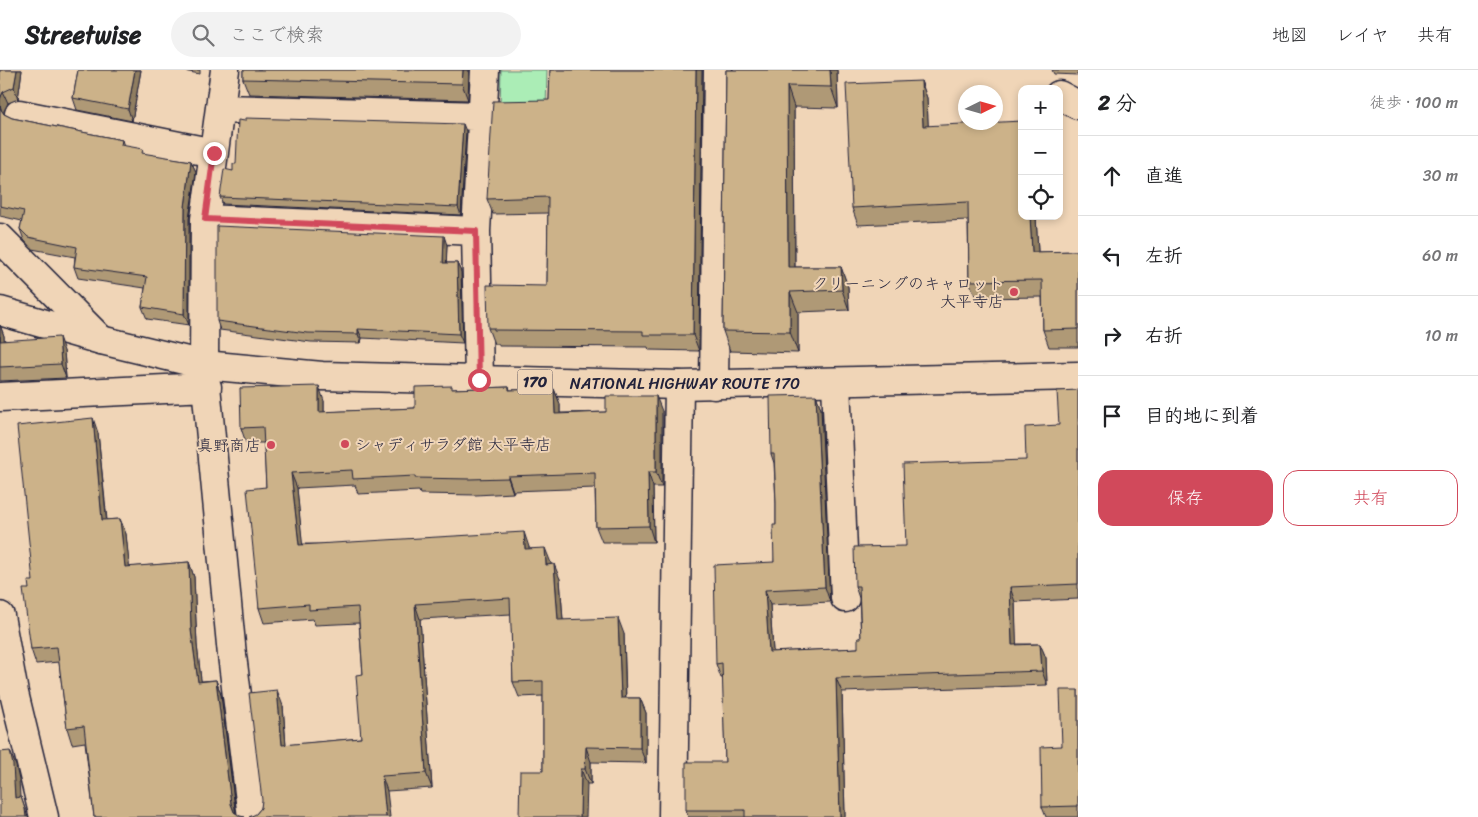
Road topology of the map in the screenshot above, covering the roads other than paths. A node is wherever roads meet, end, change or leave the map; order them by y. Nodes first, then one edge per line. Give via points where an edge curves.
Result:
1 (225, 70) edge
2 (485, 70) edge
3 (718, 70) edge
4 (1063, 97) edge
5 (1078, 104) edge
6 (220, 109) junction
7 (19, 114) dead end
8 (483, 116) junction
9 (214, 153) junction
10 (205, 219) junction
11 (476, 231) junction
12 (0, 238) edge
13 (0, 311) edge
14 (101, 340) junction
15 (205, 376) junction
16 (1078, 376) edge
17 (479, 380) junction
18 (836, 383) junction
19 (679, 385) junction
20 (714, 385) junction
21 (0, 397) edge
22 (845, 598) dead end
23 (0, 616) edge
24 (44, 817) edge
25 (252, 817) edge
26 (673, 817) edge

1 - 6 main road
2 - 8 main road
3 - 20 main road
4 - 5 main road
6 - 8 main road
6 - 9 main road
7 - 9 main road
8 - 11 main road
9 - 10 main road
10 - 11 main road
10 - 15 main road
11 - 17 main road
12 - 14 main road
13 - 14 main road, NATIONAL HIGHWAY ROUTE 170 / 170
14 - 15 main road, NATIONAL HIGHWAY ROUTE 170 / 170
15 - 17 main road, NATIONAL HIGHWAY ROUTE 170 / 170
15 - 21 main road
15 - 25 main road via 232,655
16 - 18 main road, NATIONAL HIGHWAY ROUTE 170 / 170
17 - 19 main road, NATIONAL HIGHWAY ROUTE 170 / 170
18 - 20 main road, NATIONAL HIGHWAY ROUTE 170 / 170
18 - 22 main road
19 - 20 main road, NATIONAL HIGHWAY ROUTE 170 / 170
19 - 26 main road
23 - 24 main road via 14,693

